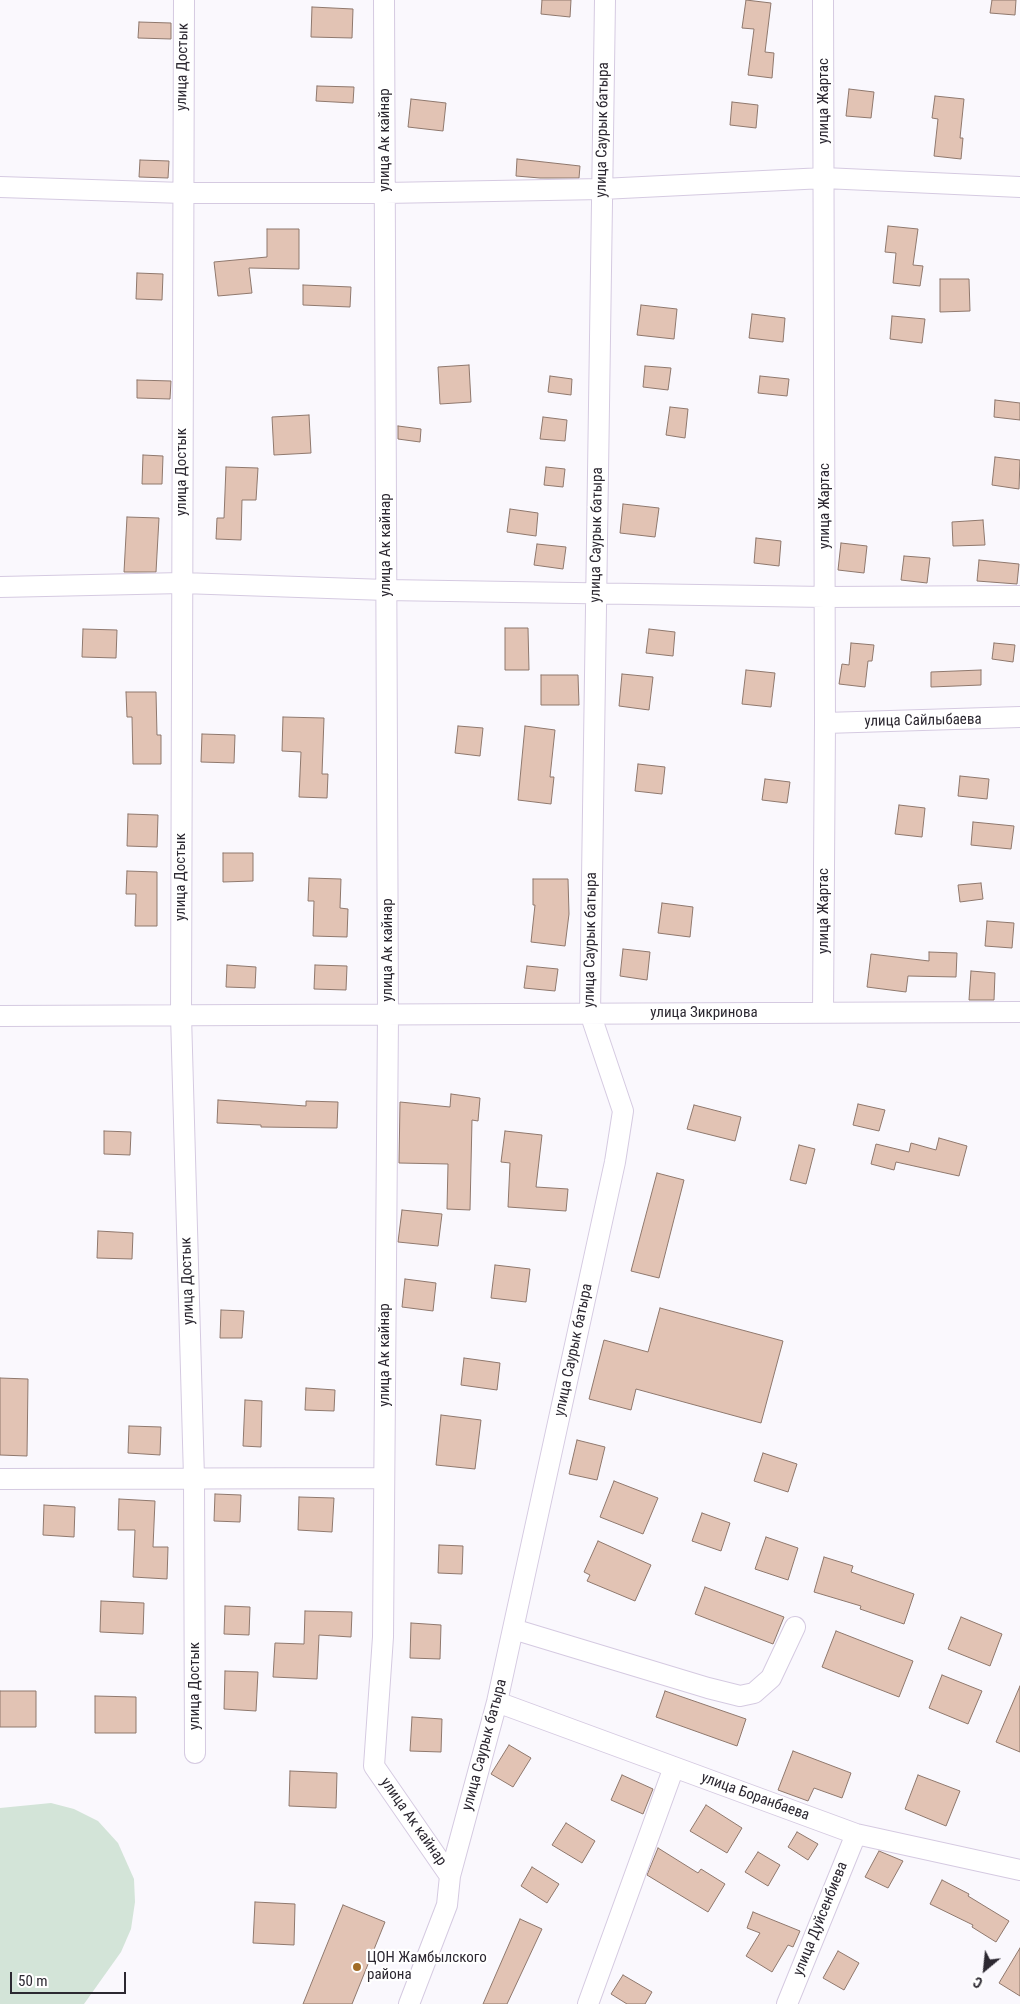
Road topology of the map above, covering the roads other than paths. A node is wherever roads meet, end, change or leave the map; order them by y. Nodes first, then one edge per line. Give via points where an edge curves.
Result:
1 (184, 0) edge
2 (384, 0) edge
3 (605, 0) edge
4 (823, 0) edge
5 (824, 178) junction
6 (0, 187) edge
7 (1020, 187) edge
8 (602, 188) junction
9 (183, 192) junction
10 (385, 193) junction
11 (182, 583) junction
12 (0, 587) edge
13 (386, 590) junction
14 (596, 592) junction
15 (1020, 596) edge
16 (825, 597) junction
17 (1020, 717) edge
18 (825, 724) junction
19 (823, 1012) junction
20 (1020, 1012) edge
21 (590, 1013) junction
22 (388, 1014) junction
23 (180, 1015) junction
24 (0, 1016) edge
25 (194, 1478) junction
26 (384, 1478) junction
27 (0, 1479) edge
28 (795, 1627) dead end
29 (513, 1629) junction
30 (497, 1702) junction
31 (195, 1753) dead end
32 (674, 1767) junction
33 (856, 1834) junction
34 (1020, 1870) edge
35 (449, 1881) junction
36 (399, 2004) edge
37 (409, 2004) edge
38 (588, 2004) edge
39 (787, 2004) edge

1 - 9 street, улица Достык
2 - 10 street, улица Ак кайнар
3 - 8 street, улица Саурык батыра
4 - 5 street, улица Жартас
5 - 7 street
5 - 8 street
5 - 16 street, улица Жартас
6 - 9 street
8 - 10 street
8 - 14 street, улица Саурык батыра
9 - 10 street
9 - 11 street, улица Достык
10 - 13 street, улица Ак кайнар
11 - 12 street
11 - 13 street
11 - 23 street, улица Достык
13 - 14 street
13 - 22 street, улица Ак кайнар
14 - 16 street
14 - 21 street, улица Саурык батыра
15 - 16 street
16 - 18 street, улица Жартас
17 - 18 street, улица Сайлыбаева
18 - 19 street, улица Жартас
19 - 20 street, улица Зикринова
19 - 21 street, улица Зикринова
21 - 22 street, улица Зикринова
21 - 29 street, улица Саурык батыра via 622,1111 615,1162
22 - 23 street, улица Зикринова
22 - 26 street, улица Ак кайнар
23 - 24 street, улица Зикринова
23 - 25 street, улица Достык
25 - 26 street
25 - 27 street
25 - 31 street, улица Достык
26 - 35 street, улица Ак кайнар via 383,1637 374,1766
28 - 29 street via 771,1678 754,1693 740,1696
29 - 30 street, улица Саурык батыра
30 - 32 street, улица Боранбаева
30 - 35 street, улица Саурык батыра
32 - 33 street, улица Боранбаева
32 - 38 street
33 - 34 street, улица Боранбаева
33 - 39 street, улица Дуйсенбиева
35 - 36 street, улица Саурык батыра
35 - 37 street, улица Саурык батыра via 447,1905

